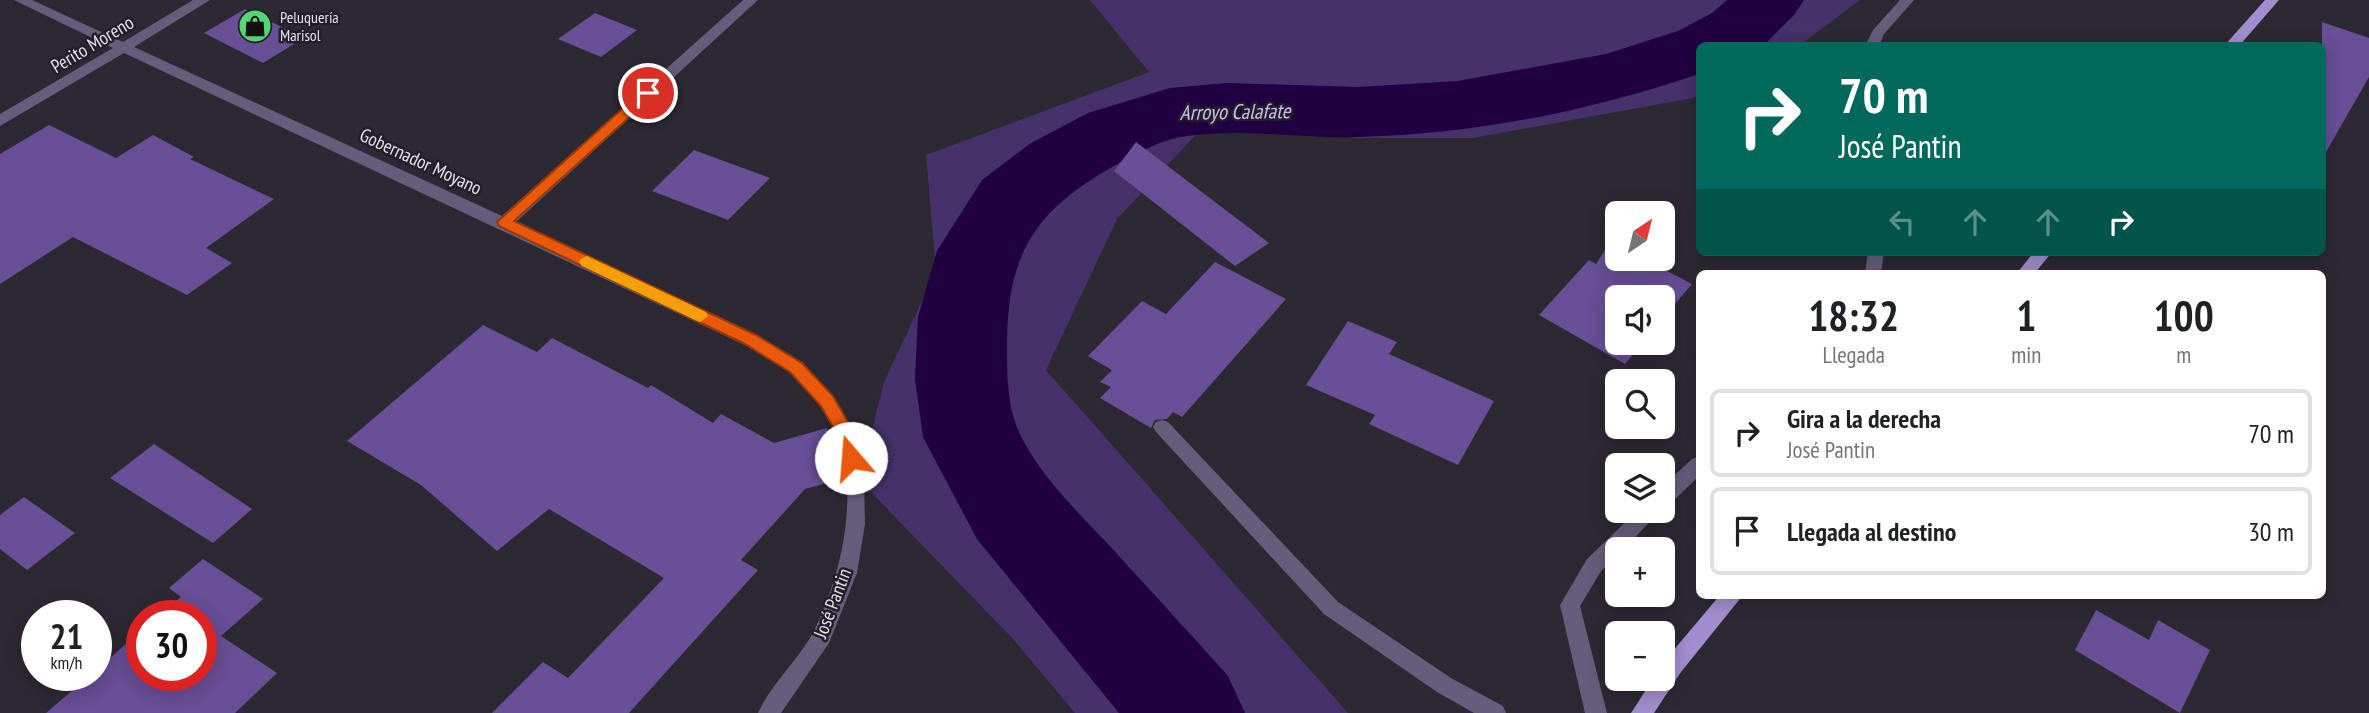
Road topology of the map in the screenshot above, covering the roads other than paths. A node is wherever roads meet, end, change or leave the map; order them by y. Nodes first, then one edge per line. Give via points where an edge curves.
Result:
1 (21, 0) edge
2 (203, 0) edge
3 (751, 0) edge
4 (1907, 0) edge
5 (2272, 0) edge
6 (1874, 42) edge
7 (2235, 42) edge
8 (123, 48) junction
9 (0, 121) edge
10 (504, 222) junction
11 (2040, 256) edge
12 (2028, 270) edge
13 (1162, 427) dead end
14 (1696, 467) edge
15 (855, 479) joint
16 (1675, 487) edge
17 (1638, 523) edge
18 (1730, 599) edge
19 (769, 713) edge
20 (1495, 713) edge
21 (1596, 713) edge
22 (1642, 713) edge

1 - 8 street, Gobernador Moyano
2 - 8 street, Perito Moreno
3 - 10 street
4 - 6 street
5 - 7 main road
8 - 9 street, Perito Moreno
8 - 10 street, Gobernador Moyano
10 - 15 street, Gobernador Moyano via 751,340 796,367 827,401 847,436
11 - 12 main road
13 - 20 street via 1331,608 1444,685
14 - 16 street
15 - 19 street, José Pantin via 855,524 846,573 822,636
17 - 21 street via 1594,565 1570,605
18 - 22 main road via 1674,665

